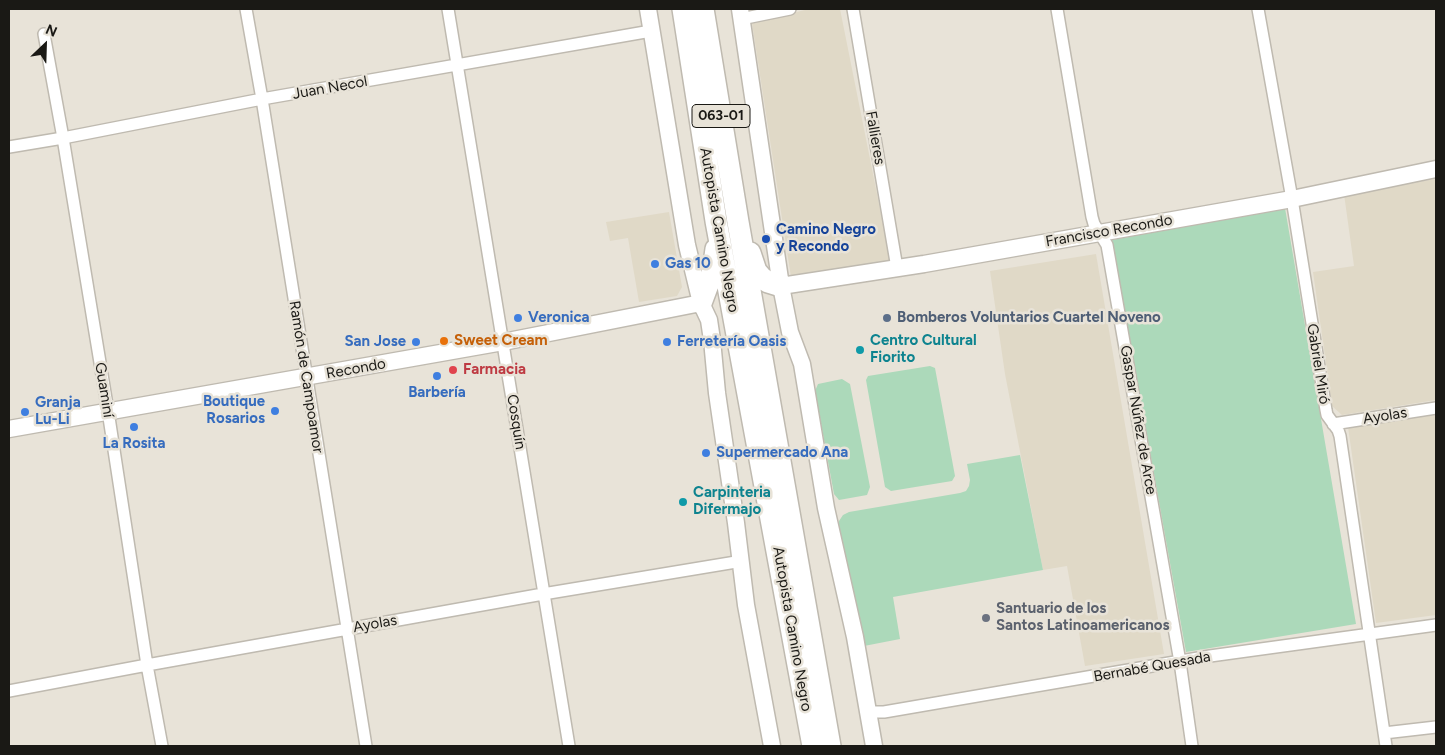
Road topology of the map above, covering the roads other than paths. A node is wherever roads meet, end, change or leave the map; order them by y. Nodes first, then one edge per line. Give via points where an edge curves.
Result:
1 (246, 9) edge
2 (448, 9) edge
3 (648, 9) edge
4 (683, 9) edge
5 (703, 9) edge
6 (790, 9) edge
7 (853, 9) edge
8 (1057, 9) edge
9 (1258, 9) edge
10 (740, 14) edge
11 (651, 31) junction
12 (44, 34) dead end
13 (457, 66) junction
14 (262, 99) junction
15 (63, 138) junction
16 (9, 147) edge
17 (1436, 169) edge
18 (1292, 199) junction
19 (716, 221) junction
20 (738, 222) junction
21 (1100, 232) junction
22 (897, 268) junction
23 (781, 286) junction
24 (701, 303) junction
25 (503, 342) junction
26 (306, 377) junction
27 (1436, 408) edge
28 (108, 411) junction
29 (1333, 424) junction
30 (9, 429) edge
31 (742, 561) junction
32 (543, 594) junction
33 (1436, 625) edge
34 (347, 629) junction
35 (1371, 634) junction
36 (1180, 662) junction
37 (147, 665) junction
38 (9, 691) edge
39 (868, 712) junction
40 (1436, 727) edge
41 (1384, 733) junction
42 (162, 746) edge
43 (366, 746) edge
44 (569, 746) edge
45 (772, 746) edge
46 (813, 746) edge
47 (830, 746) edge
48 (874, 746) edge
49 (1192, 746) edge
50 (1386, 746) edge

1 - 14 street, Ramón de Campoamor
2 - 13 street, Cosquín
3 - 11 street
4 - 19 highway, Autopista Camino Negro / 063-01
5 - 20 highway, Autopista Camino Negro / 063-01
6 - 10 street
7 - 22 street, Fallieres
8 - 21 street, Gaspar Núñez de Arce via 1092,217
9 - 18 street, Gabriel Miró
10 - 23 street
11 - 13 street, Juan Necol
11 - 24 street via 687,245
12 - 15 street, Guaminí
13 - 14 street, Juan Necol
13 - 25 street, Cosquín
14 - 15 street, Juan Necol
14 - 26 street, Ramón de Campoamor
15 - 16 street, Juan Necol
15 - 28 street, Guaminí
17 - 18 street, Francisco Recondo
18 - 21 street, Francisco Recondo
18 - 29 street, Gabriel Miró via 1326,410
19 - 24 highway via 713,271
19 - 46 highway, Autopista Camino Negro / 063-01
20 - 23 highway via 756,271 768,282
20 - 47 highway, Autopista Camino Negro / 063-01
21 - 22 street, Francisco Recondo
21 - 36 street, Gaspar Núñez de Arce via 1107,245
22 - 23 street, Francisco Recondo
23 - 39 street via 790,332 802,364 826,508
24 - 25 street, Recondo
24 - 31 street via 709,320
25 - 26 street, Recondo
25 - 32 street, Cosquín
26 - 28 street, Recondo
26 - 34 street, Ramón de Campoamor
27 - 29 street, Ayolas
28 - 30 street, Recondo
28 - 37 street, Guaminí
29 - 35 street, Gabriel Miró via 1340,436
31 - 32 street, Ayolas
31 - 45 street via 746,606
32 - 34 street, Ayolas
32 - 44 street, Cosquín
33 - 35 street, Bernabé Quesada
34 - 37 street, Ayolas
34 - 43 street, Ramón de Campoamor
35 - 36 street, Bernabé Quesada
35 - 41 street, Gabriel Miró
36 - 39 street, Bernabé Quesada via 884,712
36 - 49 street, Gaspar Núñez de Arce
37 - 38 street, Ayolas
37 - 42 street, Guaminí
39 - 48 street
40 - 41 street
41 - 50 street, Gabriel Miró

